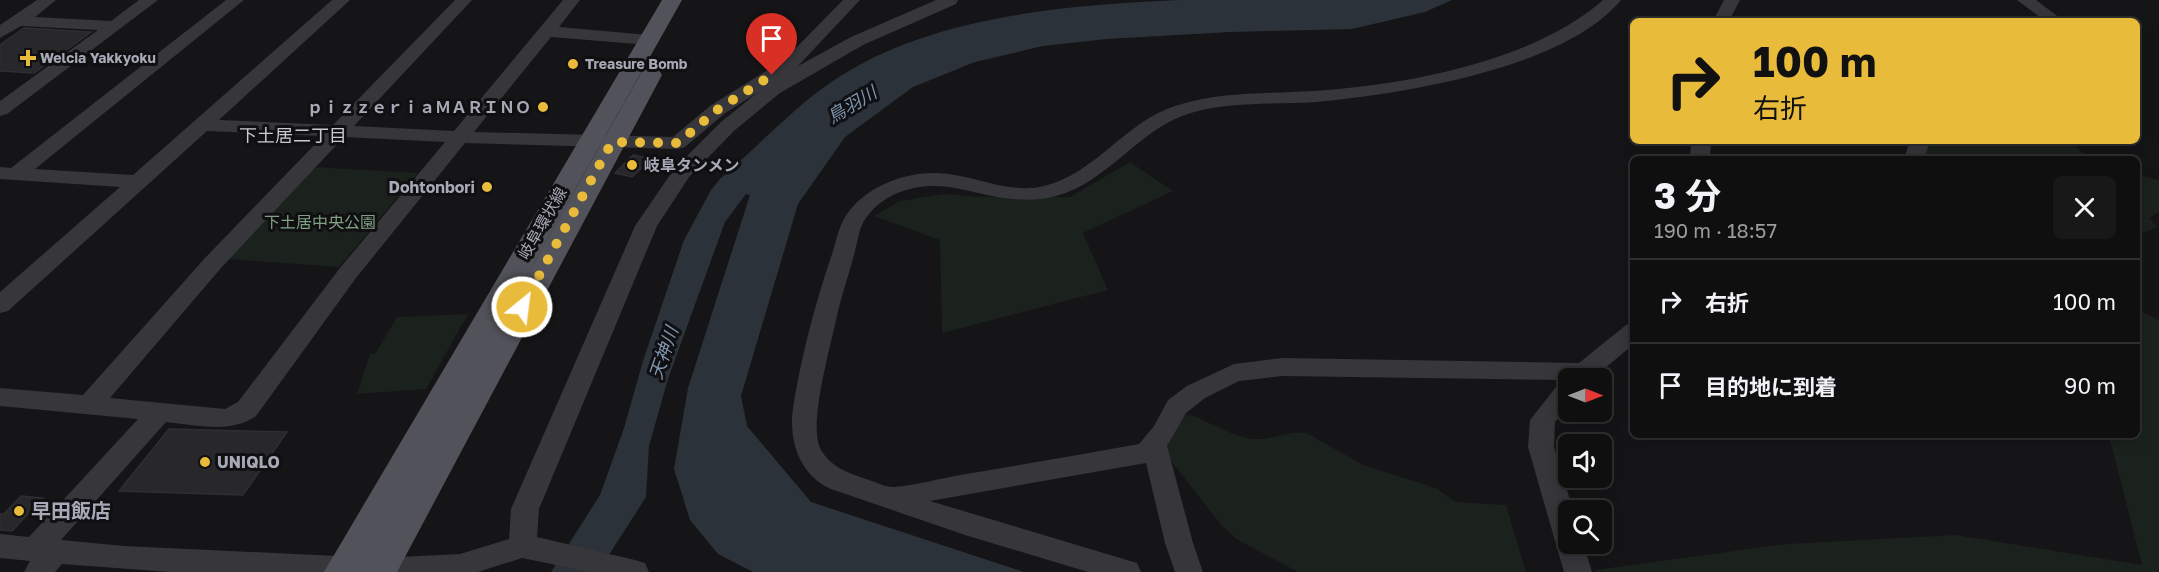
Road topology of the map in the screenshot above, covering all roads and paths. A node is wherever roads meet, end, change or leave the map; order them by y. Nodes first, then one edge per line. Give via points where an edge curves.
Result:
1 (48, 0) edge
2 (150, 0) edge
3 (236, 0) edge
4 (342, 0) edge
5 (464, 0) edge
6 (572, 0) edge
7 (672, 0) edge
8 (693, 0) edge
9 (852, 0) edge
10 (951, 0) edge
11 (1613, 0) edge
12 (1732, 0) edge
13 (2025, 0) edge
14 (1723, 18) edge
15 (2052, 18) edge
16 (18, 21) junction
17 (114, 26) junction
18 (546, 31) junction
19 (0, 33) edge
20 (649, 40) junction
21 (0, 110) edge
22 (202, 124) junction
23 (340, 131) junction
24 (459, 137) junction
25 (600, 142) junction
26 (8, 174) edge
27 (139, 182) junction
28 (5, 296) edge
29 (1630, 334) edge
30 (1589, 368) edge
31 (1558, 378) edge
32 (0, 398) edge
33 (1558, 401) edge
34 (89, 405) junction
35 (160, 412) junction
36 (1154, 444) junction
37 (888, 498) junction
38 (0, 546) edge
39 (522, 546) junction
40 (43, 558) edge
41 (343, 571) edge
42 (378, 571) edge
43 (635, 572) edge
44 (1126, 572) edge
45 (1189, 572) edge
46 (1578, 572) edge

1 - 16 street
2 - 17 street
3 - 26 street
4 - 22 street
5 - 23 street
6 - 18 street
7 - 20 main road, 岐阜環状線
8 - 25 main road, 岐阜環状線
9 - 25 street via 791,63 717,110 678,143
10 - 39 street via 857,41 773,89 728,126 681,173 646,226 525,509
11 - 37 street via 1582,27 1544,45 1486,64 1404,83 1182,109 1158,118 1078,179 1039,195 1012,194 943,179 898,185 876,196 857,213 845,238 804,412 808,449 826,474
12 - 14 street
13 - 15 street
16 - 17 street
16 - 19 street
17 - 21 street
18 - 20 street
18 - 24 street
20 - 25 main road, 岐阜環状線
22 - 23 street
22 - 27 street
23 - 24 street
23 - 34 street via 213,263
24 - 25 street
24 - 35 street via 348,273 247,409 225,418
25 - 41 main road, 岐阜環状線
25 - 42 main road, 岐阜環状線
26 - 27 street
27 - 28 street
29 - 30 street
31 - 36 street via 1282,367 1234,373 1196,392 1177,407
32 - 34 street
33 - 46 street via 1543,420 1540,447
34 - 35 street
35 - 40 street
36 - 37 street via 1147,453
36 - 45 street
37 - 44 street
38 - 40 street
39 - 42 street via 460,566
39 - 43 street
40 - 41 street via 124,558
41 - 42 street

